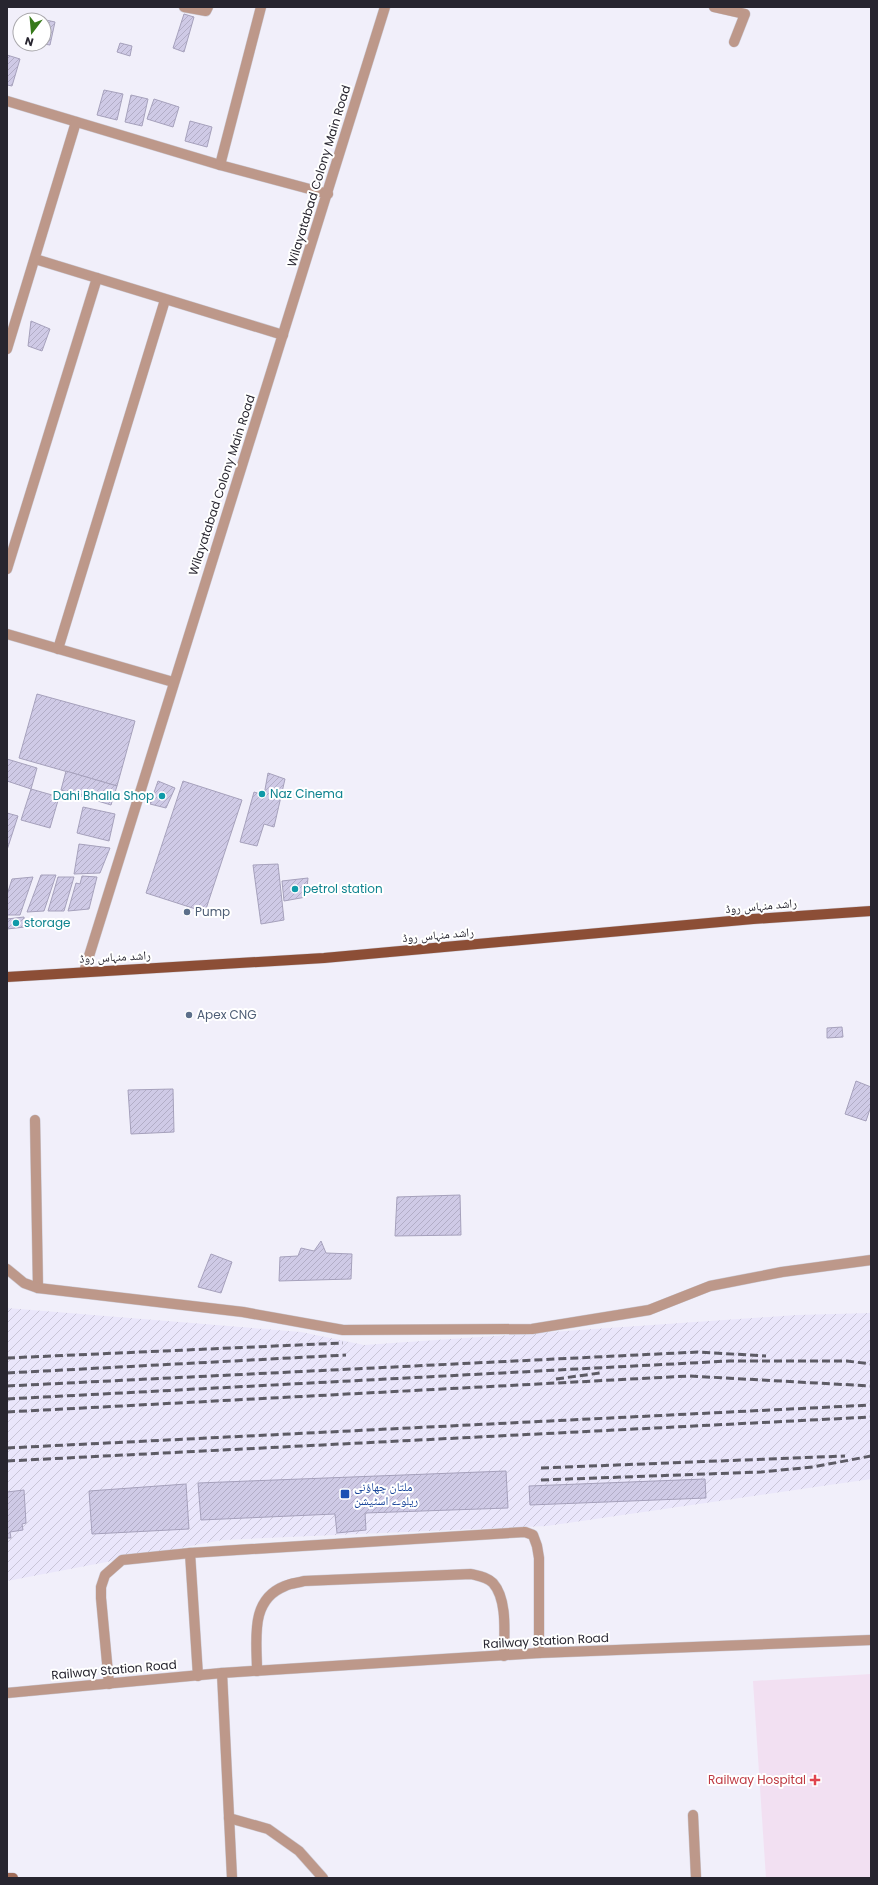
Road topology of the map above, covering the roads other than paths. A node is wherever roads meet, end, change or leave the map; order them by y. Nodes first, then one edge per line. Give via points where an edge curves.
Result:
1 (184, 7) edge
2 (208, 7) edge
3 (261, 7) edge
4 (385, 7) edge
5 (714, 7) edge
6 (734, 42) dead end
7 (8, 104) edge
8 (76, 122) junction
9 (220, 164) junction
10 (328, 194) junction
11 (35, 259) junction
12 (97, 278) junction
13 (165, 300) junction
14 (283, 335) junction
15 (7, 349) edge
16 (7, 569) edge
17 (7, 634) edge
18 (58, 649) junction
19 (173, 682) junction
20 (871, 910) edge
21 (84, 972) junction
22 (7, 977) edge
23 (35, 1120) dead end
24 (871, 1260) edge
25 (7, 1269) edge
26 (38, 1288) junction
27 (190, 1553) junction
28 (871, 1640) edge
29 (539, 1653) junction
30 (504, 1656) junction
31 (257, 1671) junction
32 (222, 1673) junction
33 (198, 1676) junction
34 (109, 1684) junction
35 (7, 1693) edge
36 (693, 1815) dead end
37 (229, 1818) junction
38 (7, 1878) edge
39 (13, 1878) edge
40 (232, 1878) edge
41 (324, 1878) edge
42 (696, 1878) edge

1 - 2 street via 206,11
3 - 9 street
4 - 10 street, Wilayatabad Colony Main Road
5 - 6 street via 745,14
7 - 8 street
8 - 9 street
8 - 11 street
9 - 10 street
10 - 14 street, Wilayatabad Colony Main Road
11 - 12 street
11 - 15 street
12 - 13 street
12 - 16 street
13 - 14 street
13 - 18 street
14 - 19 street, Wilayatabad Colony Main Road
17 - 18 street
18 - 19 street
19 - 21 street, Wilayatabad Colony Main Road
20 - 21 main road, راشد منہاس روڈ via 324,958
21 - 22 main road, راشد منہاس روڈ
23 - 26 street
24 - 26 street via 782,1272 710,1286 649,1310 532,1329 343,1330 243,1312
25 - 26 street via 24,1283
27 - 29 street via 525,1532 533,1535 538,1552
27 - 33 street
27 - 34 street via 122,1560 105,1575 101,1586 101,1598
28 - 29 street, Railway Station Road
29 - 30 street, Railway Station Road
30 - 31 street, Railway Station Road
30 - 31 street via 504,1618 500,1594 493,1583 484,1577 471,1574 304,1581 285,1586 272,1594 260,1607 257,1619
31 - 32 street, Railway Station Road
32 - 33 street, Railway Station Road
32 - 37 street
33 - 34 street, Railway Station Road
34 - 35 street, Railway Station Road
36 - 42 street
37 - 40 street
37 - 41 street via 268,1829 299,1851
38 - 39 main road

